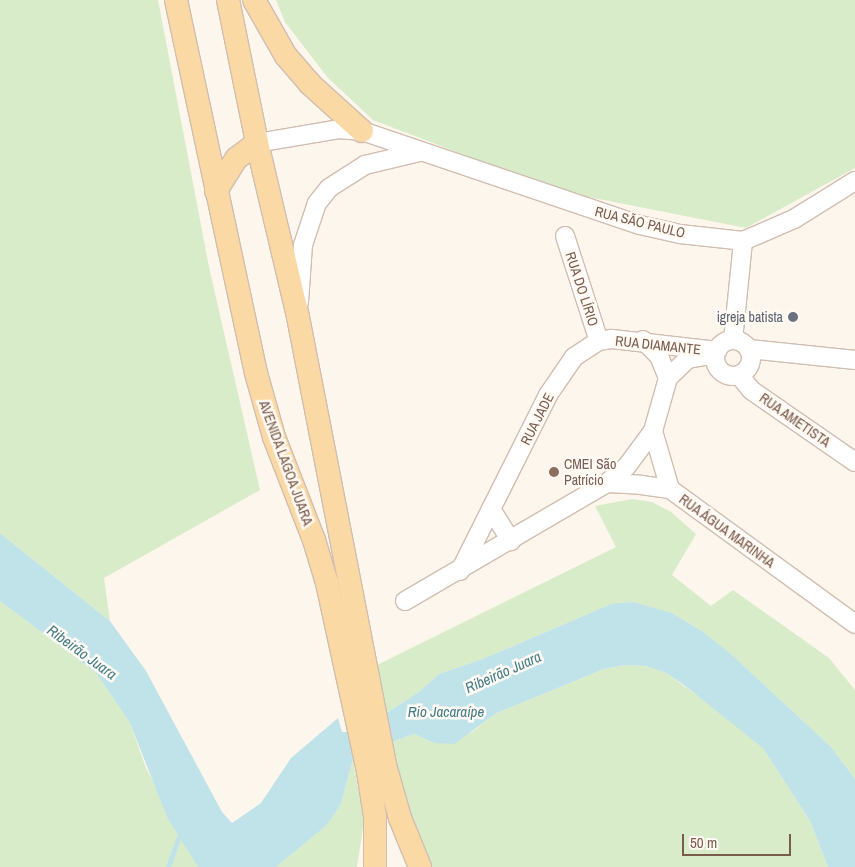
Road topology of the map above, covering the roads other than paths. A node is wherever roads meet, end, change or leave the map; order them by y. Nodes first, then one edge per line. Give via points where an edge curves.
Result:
1 (176, 0) edge
2 (228, 0) edge
3 (254, 0) edge
4 (362, 132) junction
5 (257, 142) junction
6 (419, 152) junction
7 (855, 181) edge
8 (216, 190) junction
9 (565, 236) dead end
10 (743, 241) junction
11 (298, 317) junction
12 (643, 340) junction
13 (733, 340) junction
14 (599, 341) junction
15 (749, 349) junction
16 (716, 353) junction
17 (855, 360) edge
18 (739, 375) junction
19 (668, 378) junction
20 (652, 432) junction
21 (855, 462) edge
22 (607, 483) junction
23 (670, 489) junction
24 (491, 509) junction
25 (511, 541) junction
26 (459, 572) junction
27 (406, 601) dead end
28 (855, 624) edge
29 (359, 686) junction
30 (377, 768) junction
31 (375, 867) edge
32 (420, 867) edge

1 - 8 main road, AVENIDA LAGOA JUARA
2 - 5 main road, AVENIDA LAGOA JUARA
3 - 4 main road via 286,56 310,84
4 - 5 street, RUA SÃO PAULO via 331,130
4 - 6 street, RUA SÃO PAULO
5 - 8 main road via 237,158
5 - 11 main road, AVENIDA LAGOA JUARA
6 - 10 street, RUA SÃO PAULO via 640,225 680,234
6 - 11 street via 365,165 329,188 317,203 303,244
7 - 10 street, RUA SÃO PAULO via 794,219
8 - 29 main road, AVENIDA LAGOA JUARA via 265,409 321,561
9 - 14 street, RUA DO LÍRIO
10 - 13 street
11 - 29 main road, AVENIDA LAGOA JUARA
12 - 14 street, RUA DIAMANTE
12 - 16 street, RUA DIAMANTE
12 - 19 street via 659,356
13 - 15 street
13 - 16 street via 723,343
14 - 24 street, RUA JADE via 574,357 562,371
15 - 17 street
15 - 18 street via 749,367
16 - 18 street via 719,369 725,374
16 - 19 street via 688,359
18 - 21 street, RUA AMETISTA via 751,390
19 - 20 street
20 - 22 street via 627,466
20 - 23 street
22 - 23 street, RUA ÁGUA MARINHA
22 - 25 street
23 - 28 street, RUA ÁGUA MARINHA
24 - 25 street
24 - 26 street, RUA JADE
25 - 26 street
26 - 27 street
29 - 30 main road, AVENIDA LAGOA JUARA
30 - 31 main road, AVENIDA LAGOA JUARA
30 - 32 main road, AVENIDA LAGOA JUARA

